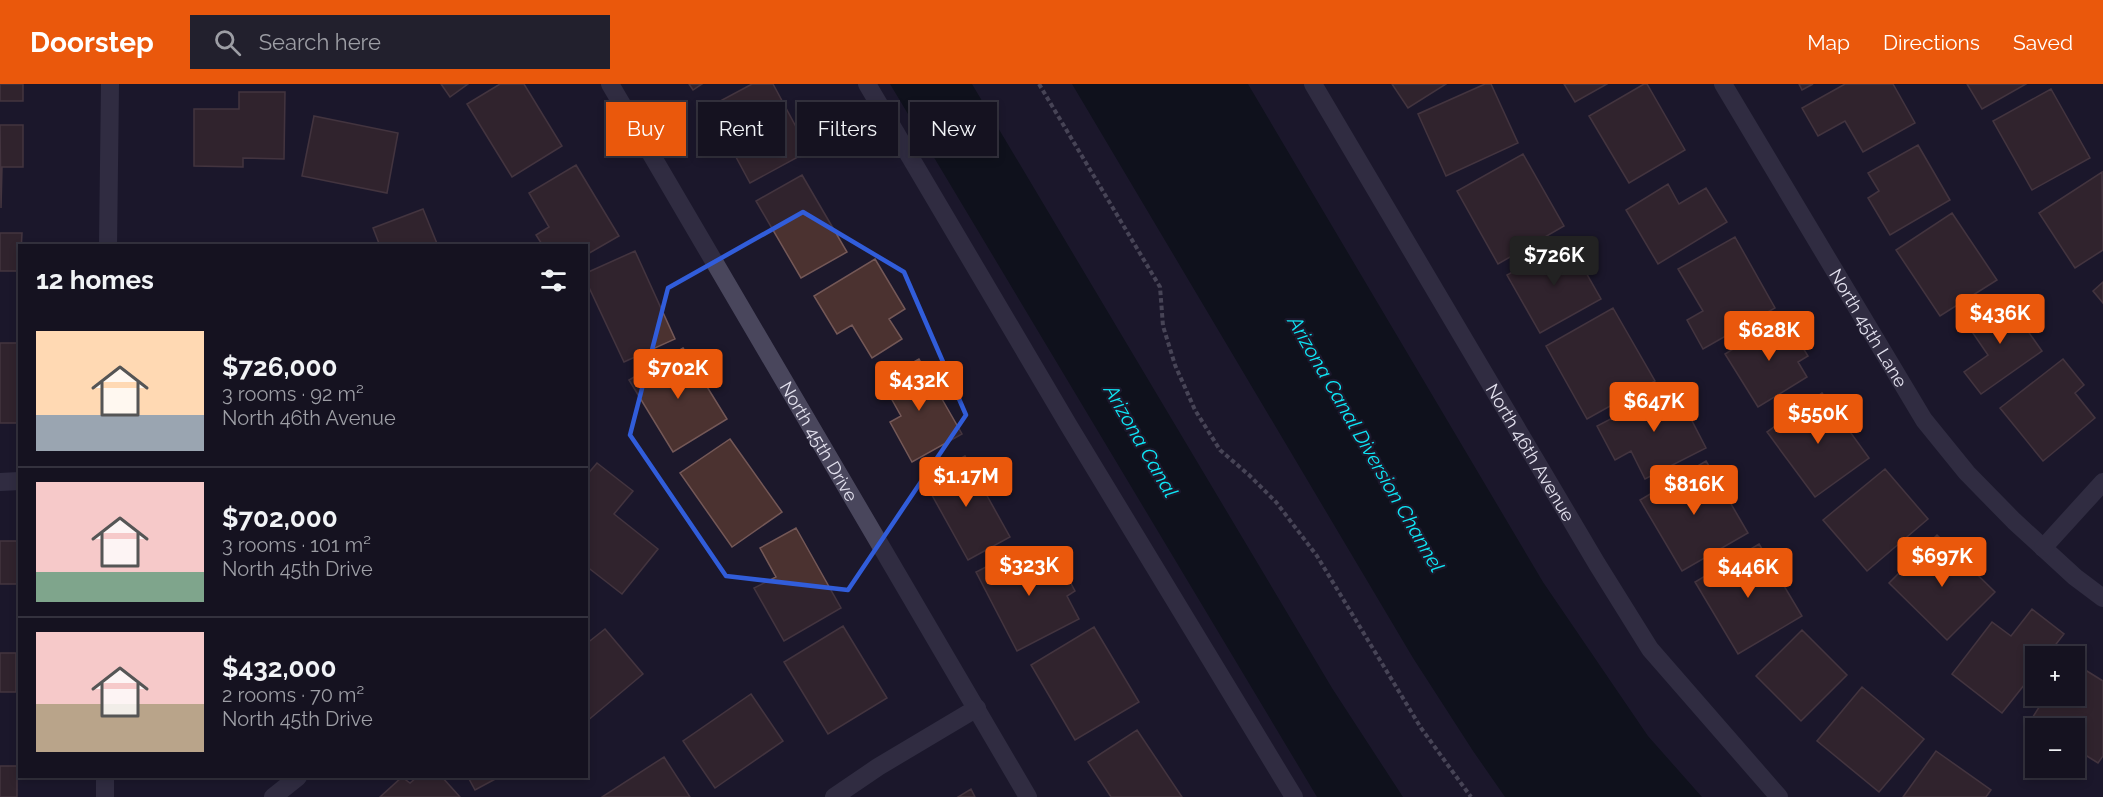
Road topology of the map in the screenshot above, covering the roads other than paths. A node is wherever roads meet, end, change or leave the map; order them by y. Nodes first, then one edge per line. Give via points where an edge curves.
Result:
1 (110, 84) edge
2 (610, 84) edge
3 (867, 84) edge
4 (1313, 84) edge
5 (1723, 84) edge
6 (108, 244) edge
7 (0, 482) edge
8 (18, 482) edge
9 (2103, 482) edge
10 (2043, 548) junction
11 (2103, 598) edge
12 (976, 708) junction
13 (105, 778) edge
14 (297, 778) edge
15 (105, 797) edge
16 (273, 797) edge
17 (834, 797) edge
18 (1028, 797) edge
19 (1294, 797) edge
20 (1779, 797) edge

1 - 6 street
2 - 12 street, North 45th Drive
3 - 19 street
4 - 20 street, North 46th Avenue via 1650,649
5 - 10 street, North 45th Lane via 1924,420 1967,473
7 - 8 street
9 - 10 street
10 - 11 street, North 45th Lane
12 - 17 street
12 - 18 street, North 45th Drive
13 - 15 street
14 - 16 street

